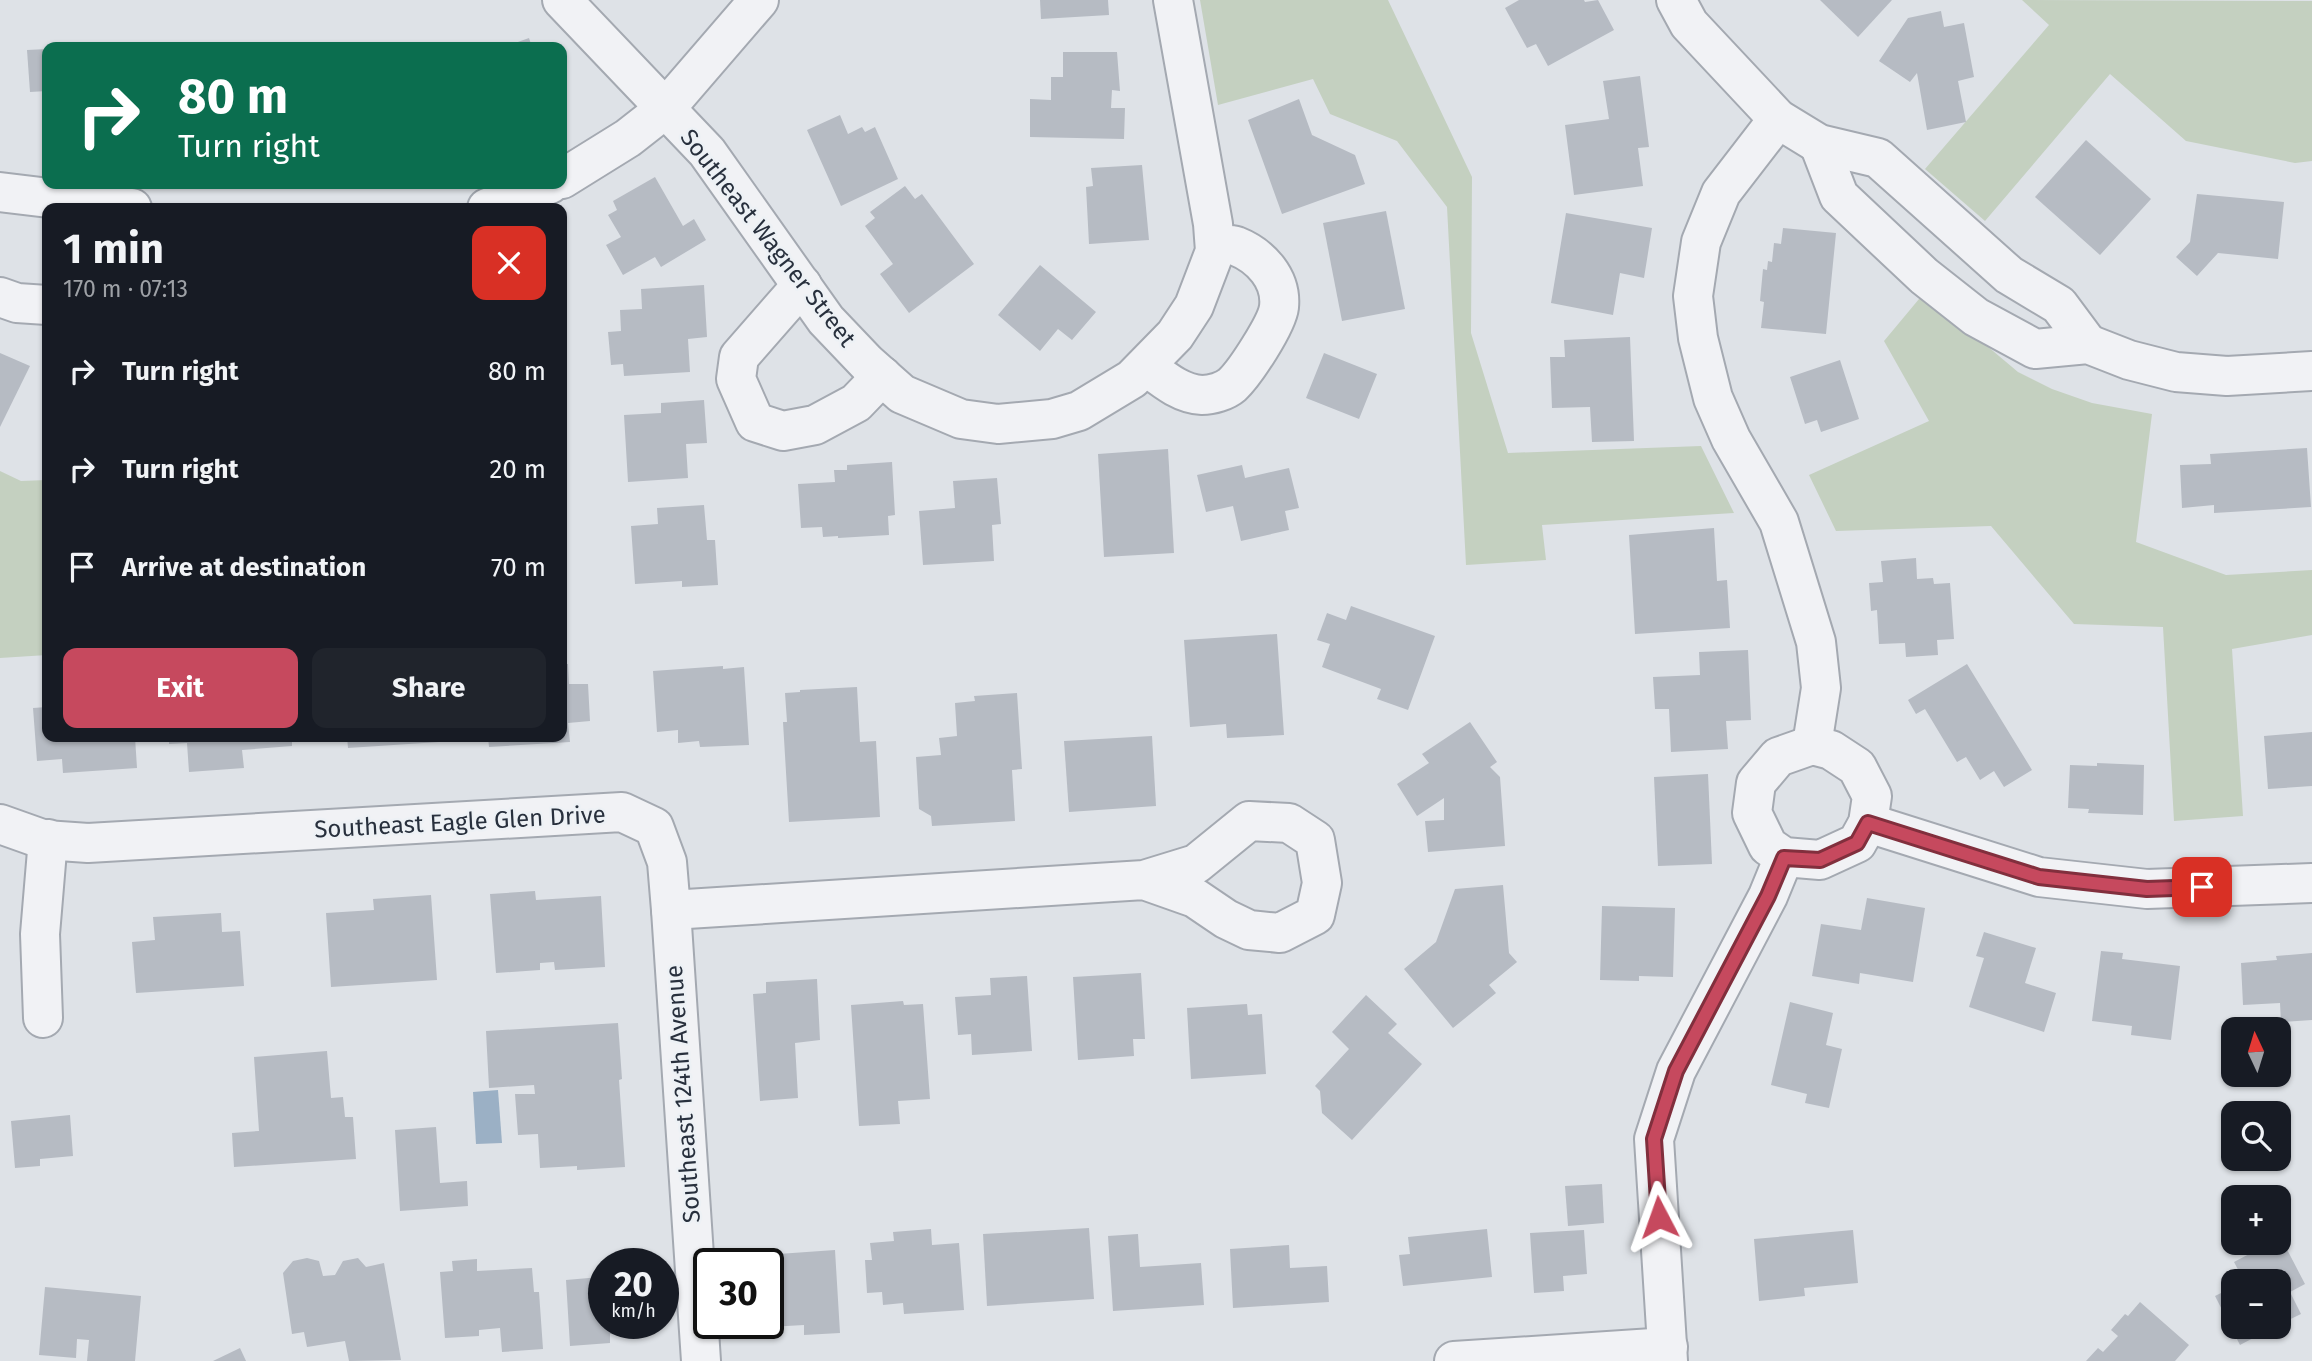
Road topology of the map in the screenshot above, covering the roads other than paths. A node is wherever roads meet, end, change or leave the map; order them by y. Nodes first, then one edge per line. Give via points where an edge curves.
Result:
1 (562, 0) edge
2 (759, 0) edge
3 (1173, 0) edge
4 (1676, 0) edge
5 (665, 109) junction
6 (1778, 119) junction
7 (1819, 144) junction
8 (567, 176) edge
9 (537, 189) edge
10 (0, 192) edge
11 (91, 203) edge
12 (500, 203) edge
13 (1215, 245) junction
14 (802, 285) junction
15 (0, 297) edge
16 (42, 305) edge
17 (2088, 344) junction
18 (1146, 366) junction
19 (2312, 371) edge
20 (881, 376) junction
21 (1812, 745) junction
22 (1868, 823) junction
23 (0, 824) edge
24 (48, 839) junction
25 (1784, 858) junction
26 (1144, 880) dead end
27 (2312, 883) edge
28 (671, 910) junction
29 (43, 1018) dead end
30 (1668, 1354) edge
31 (701, 1361) edge
32 (1454, 1361) edge

1 - 5 street, Southeast Wagner Street
2 - 5 street
3 - 13 street, Southeast Wagner Street
4 - 6 street via 1689,24
5 - 8 street
5 - 14 street, Southeast Wagner Street via 707,152
6 - 7 street
6 - 21 street via 1721,193 1701,242 1693,296 1713,398 1779,522 1816,642 1821,688
7 - 17 street via 1878,158 2009,275 2059,304
7 - 17 street via 1839,196 1924,276 1976,317 2035,349
9 - 12 street
10 - 11 street
13 - 18 street, Southeast Wagner Street via 1194,306
13 - 18 street via 1234,246 1261,260 1277,284 1279,309 1266,337 1231,387 1219,392 1189,392
14 - 20 street, Southeast Wagner Street via 827,320
14 - 20 street via 739,357 736,379 755,422 783,431 815,425 856,403
15 - 16 street
17 - 19 street via 2176,372 2227,376
18 - 20 street, Southeast Wagner Street via 1079,411 1052,419 998,424 961,419 902,394
21 - 22 street via 1831,750 1857,766 1872,796
21 - 25 street via 1778,757 1756,783 1752,813 1768,846
22 - 25 street via 1857,843 1820,860
22 - 27 street via 2039,877 2147,889
23 - 24 street, Southeast Eagle Glen Drive
24 - 28 street, Southeast Eagle Glen Drive via 88,843 622,812 654,827 667,862
24 - 29 street via 40,934
25 - 30 street via 1676,1071 1654,1139
26 - 28 street
28 - 31 street, Southeast 124th Avenue
30 - 32 street

